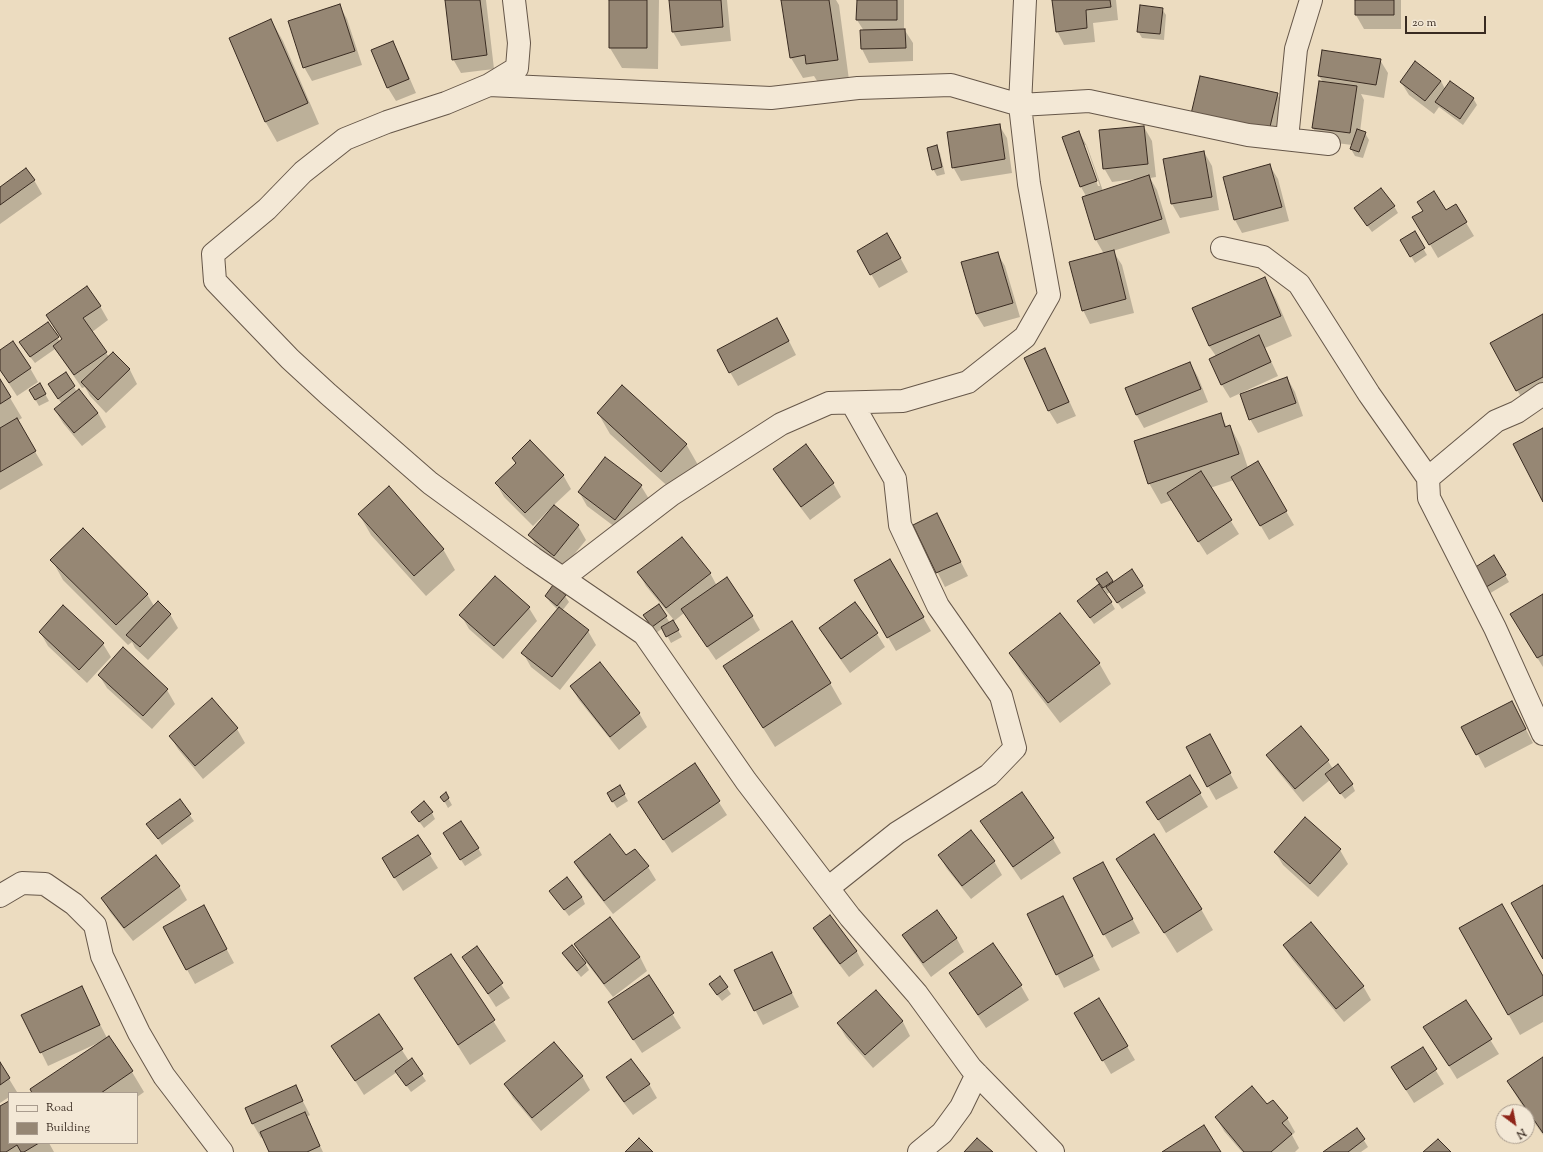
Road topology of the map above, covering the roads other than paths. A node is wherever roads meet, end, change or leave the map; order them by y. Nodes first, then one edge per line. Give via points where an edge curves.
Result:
1 (514, 0) edge
2 (1025, 0) edge
3 (1311, 0) edge
4 (489, 85) junction
5 (1020, 105) junction
6 (1287, 140) junction
7 (1329, 144) dead end
8 (1222, 248) dead end
9 (1543, 394) edge
10 (852, 403) junction
11 (1428, 478) junction
12 (563, 578) junction
13 (1543, 734) edge
14 (828, 888) junction
15 (0, 896) edge
16 (977, 1074) junction
17 (222, 1152) edge
18 (919, 1152) edge
19 (1053, 1152) edge

1 - 4 street via 519,43 517,68
2 - 5 street
3 - 6 street via 1296,49
4 - 5 street via 771,98 858,88 951,85
4 - 12 street via 345,139 303,172 267,209 213,254 215,281 290,359 430,483
5 - 6 street via 1089,101 1248,135
5 - 10 street via 1029,184 1049,295 1025,337 968,382 903,401
6 - 7 street
8 - 11 street via 1263,257 1299,284 1369,394
9 - 11 street via 1517,412 1496,420
10 - 12 street via 829,403 781,424 671,495
10 - 14 street via 895,479 900,525 938,606 1001,696 1015,748 989,776 897,833
11 - 13 street via 1428,498 1495,628
12 - 14 street via 644,634 746,781
14 - 16 street via 917,994
15 - 17 street via 22,883 45,884 74,904 95,925 102,956 139,1033 164,1076
16 - 18 street via 961,1107 942,1133
16 - 19 street

